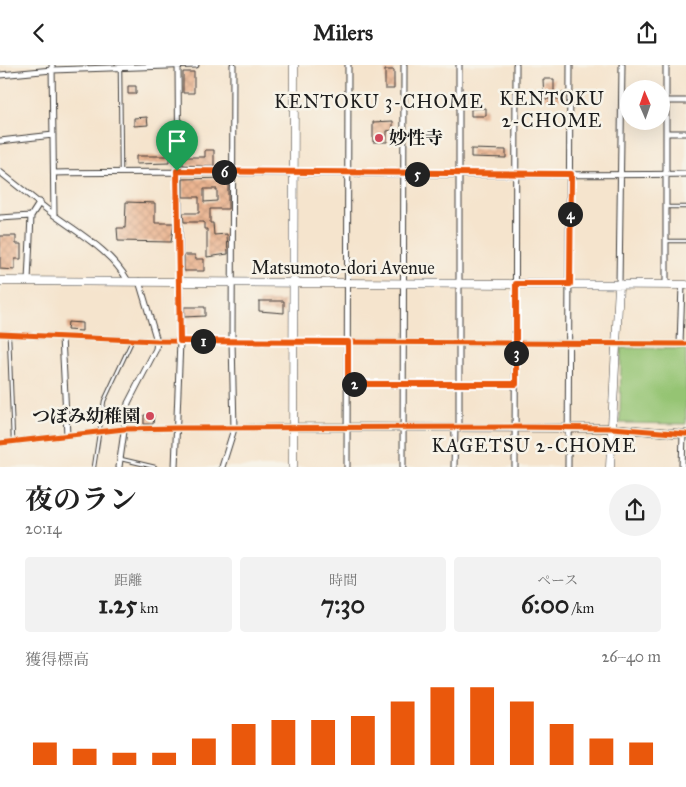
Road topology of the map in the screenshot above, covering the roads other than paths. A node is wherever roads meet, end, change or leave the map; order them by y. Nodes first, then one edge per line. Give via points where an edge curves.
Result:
1 (178, 65) edge
2 (196, 65) edge
3 (233, 65) edge
4 (294, 65) edge
5 (348, 65) edge
6 (404, 65) edge
7 (459, 65) edge
8 (516, 65) edge
9 (570, 65) edge
10 (622, 65) edge
11 (666, 65) edge
12 (52, 67) edge
13 (120, 67) junction
14 (0, 75) edge
15 (666, 80) edge
16 (670, 101) edge
17 (686, 101) edge
18 (666, 133) joint
19 (686, 133) edge
20 (53, 135) junction
21 (0, 141) edge
22 (177, 171) junction
23 (0, 172) edge
24 (121, 172) junction
25 (54, 173) junction
26 (233, 173) junction
27 (294, 173) junction
28 (348, 173) junction
29 (405, 173) junction
30 (516, 174) junction
31 (571, 174) junction
32 (666, 174) junction
33 (686, 174) edge
34 (460, 175) junction
35 (621, 175) junction
36 (40, 203) junction
37 (666, 207) junction
38 (686, 207) edge
39 (54, 215) junction
40 (31, 216) junction
41 (0, 218) edge
42 (666, 241) junction
43 (686, 241) edge
44 (0, 281) edge
45 (28, 281) junction
46 (128, 281) junction
47 (139, 281) junction
48 (178, 282) junction
49 (232, 283) junction
50 (294, 283) junction
51 (348, 283) junction
52 (404, 283) junction
53 (460, 284) junction
54 (516, 284) junction
55 (570, 284) junction
56 (619, 285) junction
57 (666, 285) junction
58 (684, 285) edge
59 (0, 334) edge
60 (9, 334) junction
61 (62, 337) junction
62 (132, 340) junction
63 (157, 341) junction
64 (180, 341) junction
65 (232, 341) junction
66 (294, 341) junction
67 (348, 342) junction
68 (404, 342) junction
69 (460, 343) junction
70 (516, 343) junction
71 (570, 343) junction
72 (616, 344) junction
73 (683, 344) edge
74 (348, 384) junction
75 (404, 384) junction
76 (460, 384) junction
77 (516, 384) junction
78 (293, 427) junction
79 (347, 427) junction
80 (404, 427) junction
81 (457, 427) junction
82 (516, 427) junction
83 (569, 427) junction
84 (177, 428) junction
85 (612, 428) junction
86 (124, 429) junction
87 (234, 429) junction
88 (98, 432) junction
89 (684, 434) edge
90 (67, 435) junction
91 (13, 441) junction
92 (0, 443) edge
93 (120, 459) junction
94 (94, 467) edge
95 (119, 467) edge
96 (155, 467) edge
97 (175, 467) edge
98 (222, 467) edge
99 (293, 467) edge
100 (347, 467) edge
101 (403, 467) edge
102 (454, 467) edge
103 (515, 467) edge
104 (568, 467) edge
105 (610, 467) edge
106 (682, 467) edge

1 - 2 street
1 - 13 street
1 - 22 street
3 - 26 street
4 - 27 street
5 - 28 street
6 - 29 street
7 - 34 street
8 - 30 street
9 - 31 street
10 - 35 street
11 - 15 street
12 - 13 street
12 - 14 street
12 - 20 street
13 - 24 lane
16 - 17 street
18 - 19 street
18 - 32 street
20 - 21 street
20 - 25 street
22 - 24 street
22 - 26 street
22 - 48 street
23 - 36 street
24 - 25 street
25 - 39 street
26 - 27 street
26 - 49 street
27 - 28 street
27 - 50 street
28 - 29 street
28 - 51 street
29 - 34 street
29 - 52 street
30 - 31 street
30 - 34 street
30 - 54 street
31 - 35 street
31 - 55 street
32 - 33 street
32 - 35 street
32 - 37 street
34 - 53 street
35 - 56 street
36 - 39 street
36 - 40 street
37 - 38 lane
37 - 42 street
39 - 46 street via 94,243 121,269
40 - 41 street
40 - 45 street
42 - 43 lane
42 - 57 street
44 - 45 street, Matsumoto-dori Avenue
45 - 46 street, Matsumoto-dori Avenue
46 - 47 street, Matsumoto-dori Avenue
47 - 48 street, Matsumoto-dori Avenue
47 - 63 street
48 - 49 street, Matsumoto-dori Avenue
48 - 64 street
49 - 50 street, Matsumoto-dori Avenue
49 - 65 street
50 - 51 street, Matsumoto-dori Avenue
50 - 66 street
51 - 52 street, Matsumoto-dori Avenue
51 - 67 street
52 - 53 street, Matsumoto-dori Avenue
52 - 68 street
53 - 54 street, Matsumoto-dori Avenue
53 - 69 street
54 - 55 street, Matsumoto-dori Avenue
54 - 70 street
55 - 56 street, Matsumoto-dori Avenue
55 - 71 street
56 - 57 street, Matsumoto-dori Avenue
56 - 72 street
57 - 58 street, Matsumoto-dori Avenue
58 - 73 street
59 - 60 street
60 - 61 street
60 - 91 lane
61 - 62 street
61 - 90 street
62 - 63 street
62 - 88 lane via 104,401
63 - 64 street
63 - 86 street via 128,403
64 - 65 street
64 - 84 street
65 - 66 street
65 - 87 street
66 - 67 street
66 - 78 street
67 - 68 street
67 - 74 street
68 - 69 street
68 - 75 street
69 - 70 street
69 - 76 street
70 - 71 street
70 - 77 street
71 - 72 street
71 - 83 street
72 - 73 street
72 - 85 street
74 - 75 street
74 - 79 street
75 - 76 street
75 - 80 street
76 - 77 street
76 - 81 street
77 - 82 street
78 - 79 street
78 - 87 street
78 - 99 street
79 - 80 street
79 - 100 street
80 - 81 street
80 - 101 street
81 - 82 street
81 - 102 street
82 - 83 street
82 - 103 street
83 - 85 street
83 - 104 street
84 - 86 street
84 - 87 street
84 - 97 street
85 - 89 street
85 - 105 street
86 - 88 street
86 - 93 street
87 - 98 street
88 - 90 street
88 - 94 lane
89 - 106 street
90 - 91 street
91 - 92 street
93 - 95 street
93 - 96 lane

